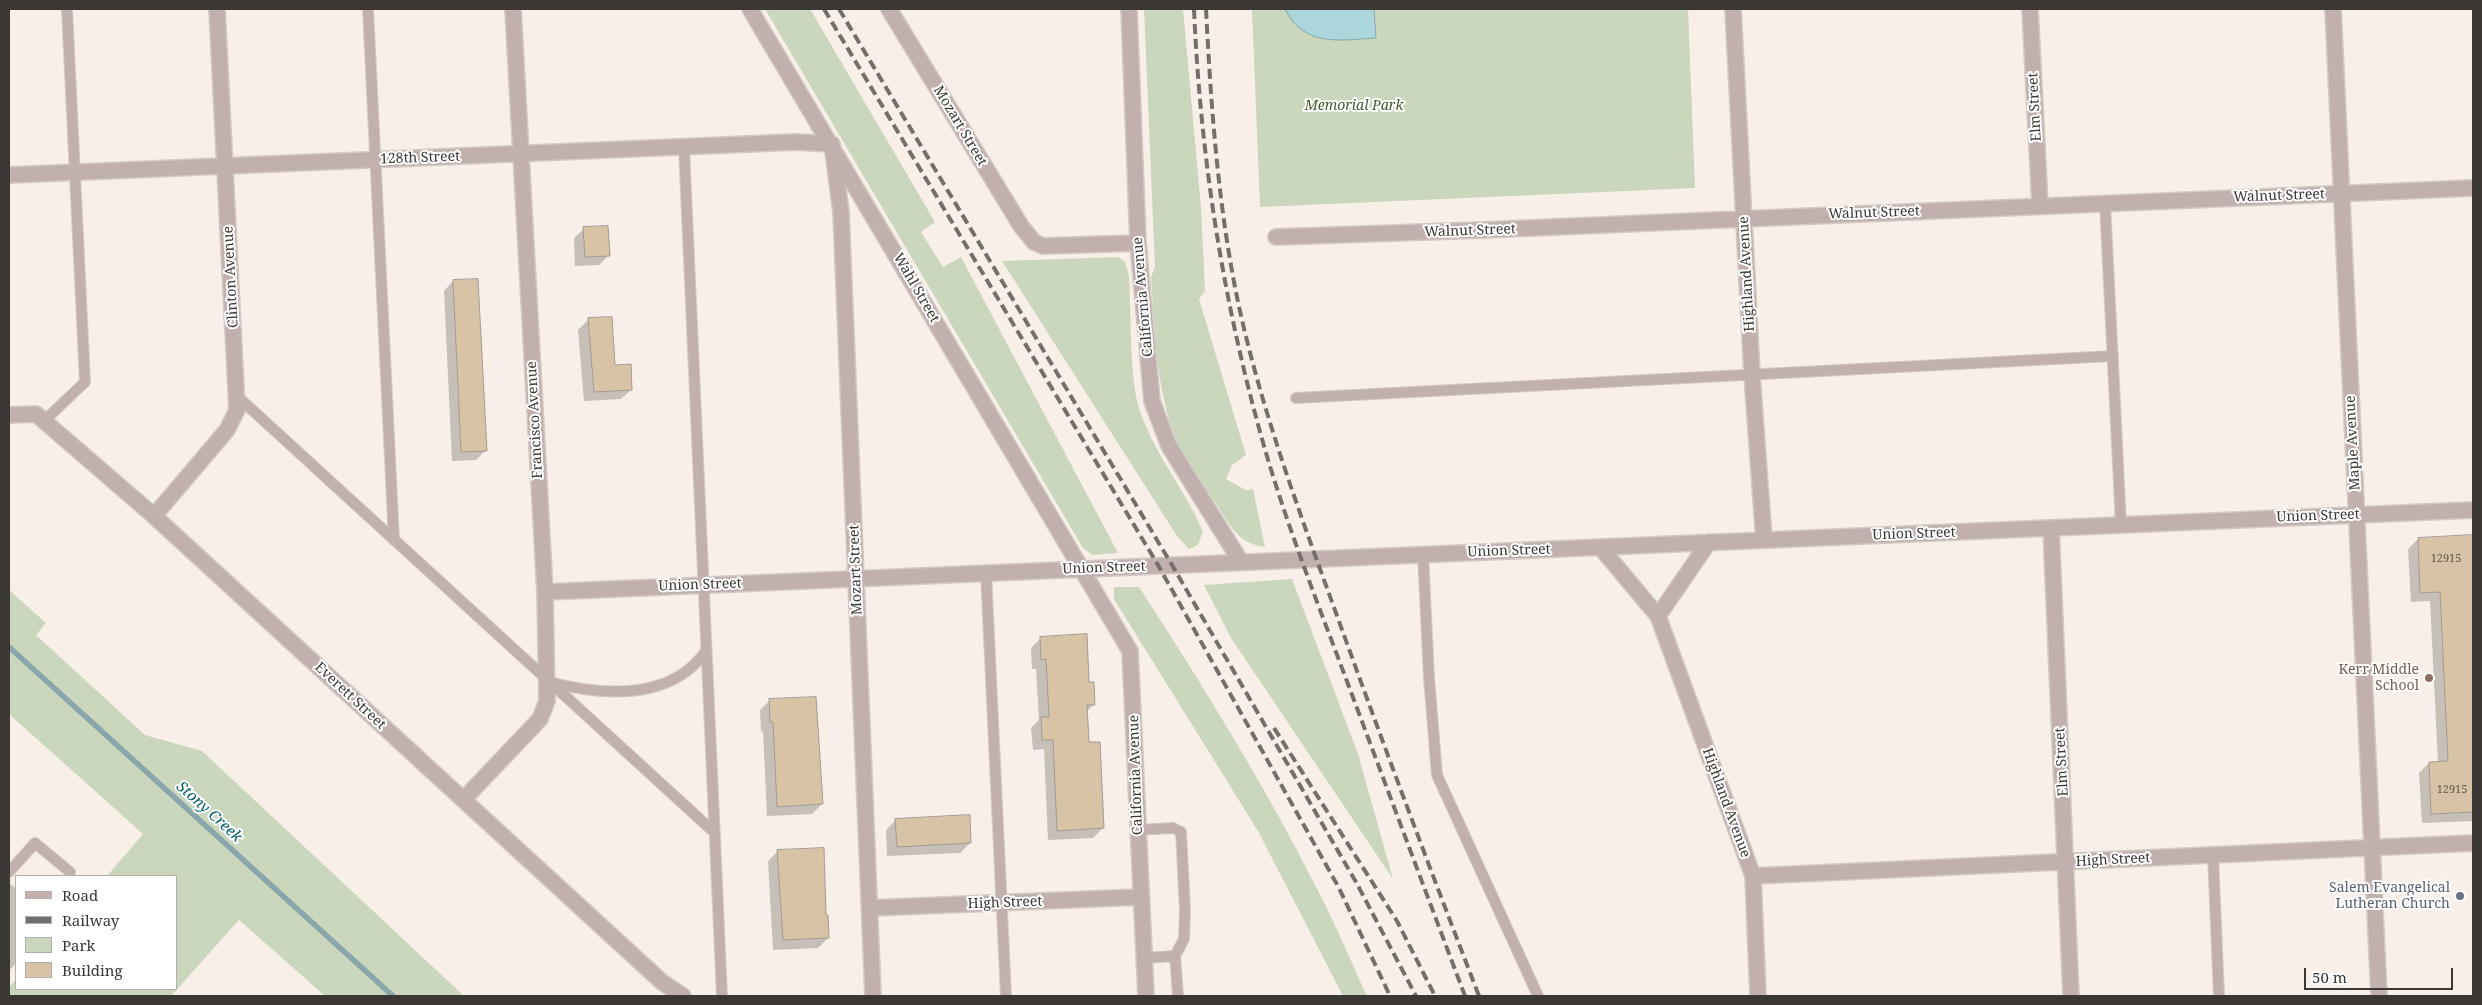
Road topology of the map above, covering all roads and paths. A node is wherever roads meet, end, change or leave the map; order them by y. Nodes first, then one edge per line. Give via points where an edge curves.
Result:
1 (67, 9) edge
2 (217, 9) edge
3 (368, 9) edge
4 (513, 9) edge
5 (750, 9) edge
6 (889, 9) edge
7 (1128, 9) edge
8 (1733, 9) edge
9 (2030, 9) edge
10 (2333, 9) edge
11 (832, 144) junction
12 (684, 147) junction
13 (521, 154) junction
14 (375, 160) junction
15 (225, 166) junction
16 (74, 172) junction
17 (9, 175) edge
18 (2473, 188) edge
19 (2342, 193) junction
20 (2105, 203) junction
21 (2040, 206) junction
22 (1744, 218) junction
23 (1276, 237) dead end
24 (1138, 243) junction
25 (2113, 356) junction
26 (1752, 375) junction
27 (238, 397) junction
28 (1296, 398) dead end
29 (9, 415) edge
30 (44, 421) junction
31 (2473, 510) edge
32 (2357, 515) junction
33 (154, 516) junction
34 (2121, 524) junction
35 (2051, 528) junction
36 (394, 540) junction
37 (1764, 540) junction
38 (1709, 542) junction
39 (1600, 547) junction
40 (1423, 554) junction
41 (1241, 562) junction
42 (1080, 569) junction
43 (986, 573) junction
44 (856, 578) junction
45 (703, 585) junction
46 (545, 592) junction
47 (1658, 616) junction
48 (706, 651) junction
49 (547, 682) junction
50 (463, 800) junction
51 (1138, 830) junction
52 (714, 833) junction
53 (2473, 843) edge
54 (2373, 847) junction
55 (2213, 855) junction
56 (2066, 863) junction
57 (9, 872) edge
58 (70, 872) dead end
59 (1753, 876) junction
60 (1140, 897) junction
61 (1002, 903) junction
62 (870, 908) junction
63 (1175, 956) junction
64 (1144, 958) junction
65 (683, 996) edge
66 (722, 996) edge
67 (873, 996) edge
68 (1006, 996) edge
69 (1146, 996) edge
70 (1178, 996) edge
71 (1538, 996) edge
72 (1758, 996) edge
73 (2071, 996) edge
74 (2219, 996) edge
75 (2379, 996) edge

1 - 16 lane
2 - 15 street, Clinton Avenue
3 - 14 lane
4 - 13 street, Francisco Avenue
5 - 11 street, Wahl Street
6 - 24 street, Mozart Street via 1021,226 1034,242 1052,246
7 - 24 street, California Avenue
8 - 22 street, Highland Avenue
9 - 21 street, Elm Street
10 - 19 street, Maple Avenue
11 - 12 street, 128th Street via 796,142
11 - 42 street, Wahl Street
11 - 44 street, Mozart Street via 840,212
12 - 13 street, 128th Street
12 - 45 lane
13 - 14 street, 128th Street
13 - 46 street, Francisco Avenue
14 - 15 street, 128th Street
14 - 36 lane
15 - 16 street, 128th Street
15 - 27 street, Clinton Avenue
16 - 17 street, 128th Street
16 - 30 lane via 85,382
18 - 19 street, Walnut Street
19 - 20 street, Walnut Street
19 - 32 street, Maple Avenue
20 - 21 street, Walnut Street
20 - 25 lane
21 - 22 street, Walnut Street
22 - 23 street, Walnut Street
22 - 26 street, Highland Avenue
24 - 41 street, California Avenue via 1152,401 1169,446
25 - 26 lane
25 - 34 lane
26 - 28 lane
26 - 37 street, Highland Avenue
27 - 33 street, Clinton Avenue via 237,410 227,430
27 - 36 lane
29 - 30 street, Everett Street via 36,414
30 - 33 street, Everett Street
31 - 32 street, Union Street
32 - 34 street, Union Street
32 - 54 street, Maple Avenue
33 - 50 street, Everett Street
34 - 35 street, Union Street
35 - 37 street, Union Street
35 - 56 street, Elm Street
36 - 49 lane
37 - 38 street, Union Street
38 - 39 street, Union Street
38 - 47 street
39 - 40 street, Union Street
39 - 47 street, Highland Avenue
40 - 41 street, Union Street
40 - 71 lane via 1437,775
41 - 42 street, Union Street
42 - 43 street, Union Street
42 - 51 street, California Avenue via 1130,651
43 - 44 street, Union Street
43 - 61 lane
44 - 45 street, Union Street
44 - 62 street, Mozart Street
45 - 46 street, Union Street
45 - 48 lane
46 - 49 street, Francisco Avenue
47 - 59 street, Highland Avenue
48 - 49 lane via 696,666 683,676 639,690 602,692
48 - 52 lane
49 - 50 street, Francisco Avenue via 546,701 540,719
49 - 52 lane
50 - 65 street, Everett Street via 662,982
51 - 60 street, California Avenue
51 - 63 lane via 1172,828 1181,832 1184,939
52 - 66 lane
53 - 54 street, High Street
54 - 55 street, High Street
54 - 75 street, Maple Avenue
55 - 56 street, High Street
55 - 74 lane
56 - 59 street, High Street
56 - 73 street, Elm Street
57 - 58 lane via 35,843
59 - 72 street, Highland Avenue
60 - 61 street, High Street
60 - 64 street, California Avenue
61 - 62 street, High Street
61 - 68 lane
62 - 67 street, Mozart Street
63 - 64 lane
63 - 70 lane
64 - 69 street, California Avenue

